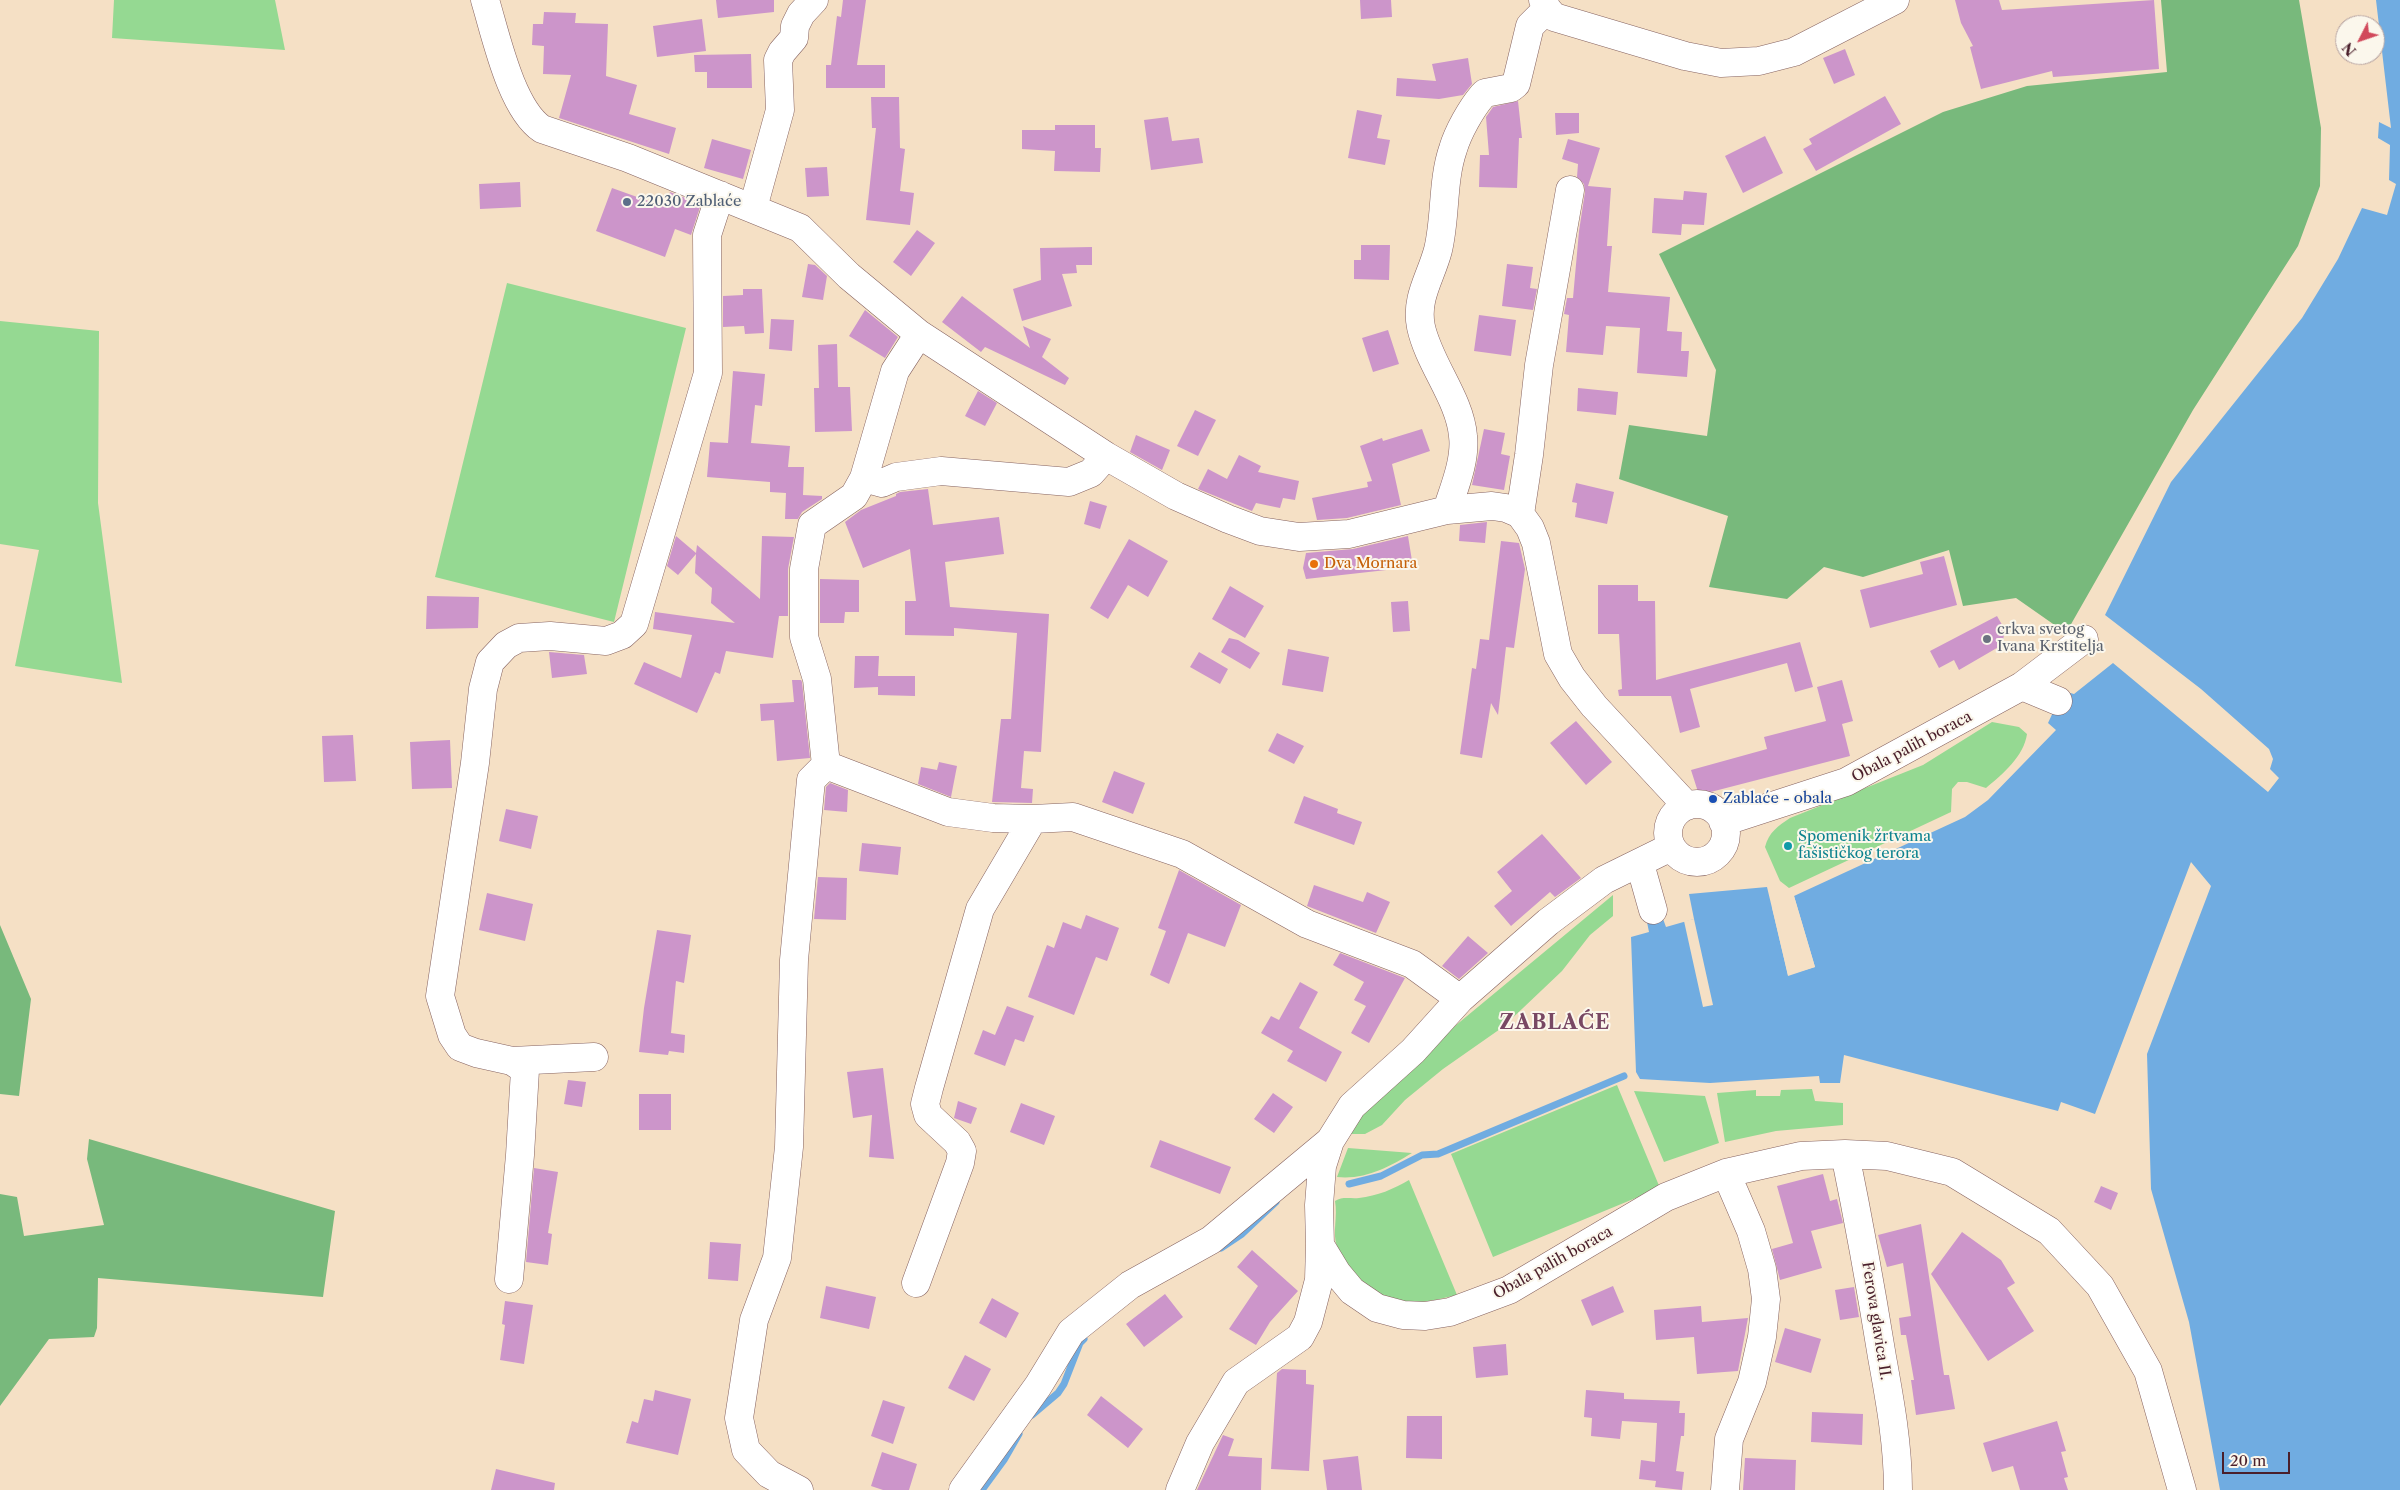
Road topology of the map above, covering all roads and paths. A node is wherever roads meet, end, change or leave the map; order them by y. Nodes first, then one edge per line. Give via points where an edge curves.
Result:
1 (484, 0) edge
2 (814, 0) edge
3 (1895, 0) edge
4 (1545, 5) edge
5 (1570, 190) dead end
6 (720, 195) junction
7 (753, 208) junction
8 (919, 334) junction
9 (1106, 456) junction
10 (864, 478) junction
11 (1447, 510) junction
12 (1520, 514) junction
13 (2084, 639) dead end
14 (2022, 686) junction
15 (2058, 701) dead end
16 (826, 765) junction
17 (1687, 806) junction
18 (1033, 819) junction
19 (1724, 822) junction
20 (1671, 847) junction
21 (1640, 864) junction
22 (1653, 910) dead end
23 (1460, 999) junction
24 (594, 1057) dead end
25 (512, 1061) junction
26 (1330, 1141) junction
27 (1845, 1154) junction
28 (1726, 1173) junction
29 (1320, 1245) junction
30 (509, 1279) dead end
31 (916, 1283) dead end
32 (799, 1490) edge
33 (962, 1490) edge
34 (1180, 1490) edge
35 (1725, 1490) edge
36 (1898, 1490) edge
37 (2182, 1490) edge

1 - 6 street via 516,97 532,122 542,129 628,158
2 - 7 street via 801,14 794,38 778,60 780,110
3 - 4 street via 1794,52 1759,61 1721,63 1685,56 1554,17
4 - 11 street via 1530,26 1516,84 1482,96 1453,147 1438,251 1422,293 1419,309 1421,327 1464,436
5 - 12 street via 1539,365
6 - 7 street
6 - 25 street via 707,235 708,373 634,624 622,635 606,641 550,636 519,638 506,645 490,662 483,689 440,996 452,1035 460,1047
7 - 8 street via 800,228 849,276
8 - 9 street
8 - 10 street via 895,372
9 - 10 street via 1092,473 1070,482 941,471 896,477 882,483
9 - 11 street via 1176,496 1260,531 1299,537 1349,534
10 - 16 street via 854,496 812,525 804,569 804,636 817,679
11 - 12 street via 1492,506
12 - 17 street via 1536,543 1558,654 1594,706
13 - 14 street, Obala palih boraca
14 - 15 street
14 - 19 street, Obala palih boraca via 1846,782
16 - 18 street via 948,812
16 - 32 street via 811,780 794,960 789,1147 777,1258 754,1320 740,1418 746,1450 769,1474
17 - 19 street via 1696,804 1712,809
17 - 20 street via 1672,817 1668,825
18 - 23 street via 1073,817 1182,854 1307,924 1412,964
18 - 31 street via 980,909 929,1088 925,1104 928,1115 962,1151
19 - 20 street via 1725,840 1708,861 1689,862 1680,858
20 - 21 street, Obala palih boraca
21 - 22 street
21 - 23 street, Obala palih boraca via 1588,891
23 - 26 street, Obala palih boraca via 1412,1051 1352,1106
24 - 25 street
25 - 30 street via 525,1070
26 - 29 street, Obala palih boraca via 1322,1166
26 - 33 street via 1212,1240 1130,1285 1071,1332 1038,1386
27 - 28 street, Obala palih boraca via 1801,1156
27 - 36 street, Ferova glavica II. via 1889,1396 1898,1457
27 - 37 street, Obala palih boraca via 1887,1156 1952,1172 2049,1231 2100,1286 2148,1371
28 - 29 street, Obala palih boraca via 1666,1198 1509,1290 1450,1312 1403,1315 1377,1308 1352,1291
28 - 35 street via 1751,1231 1762,1269 1766,1299 1762,1338 1752,1382 1729,1439
29 - 34 street via 1319,1280 1308,1322 1300,1337 1236,1382 1200,1443

